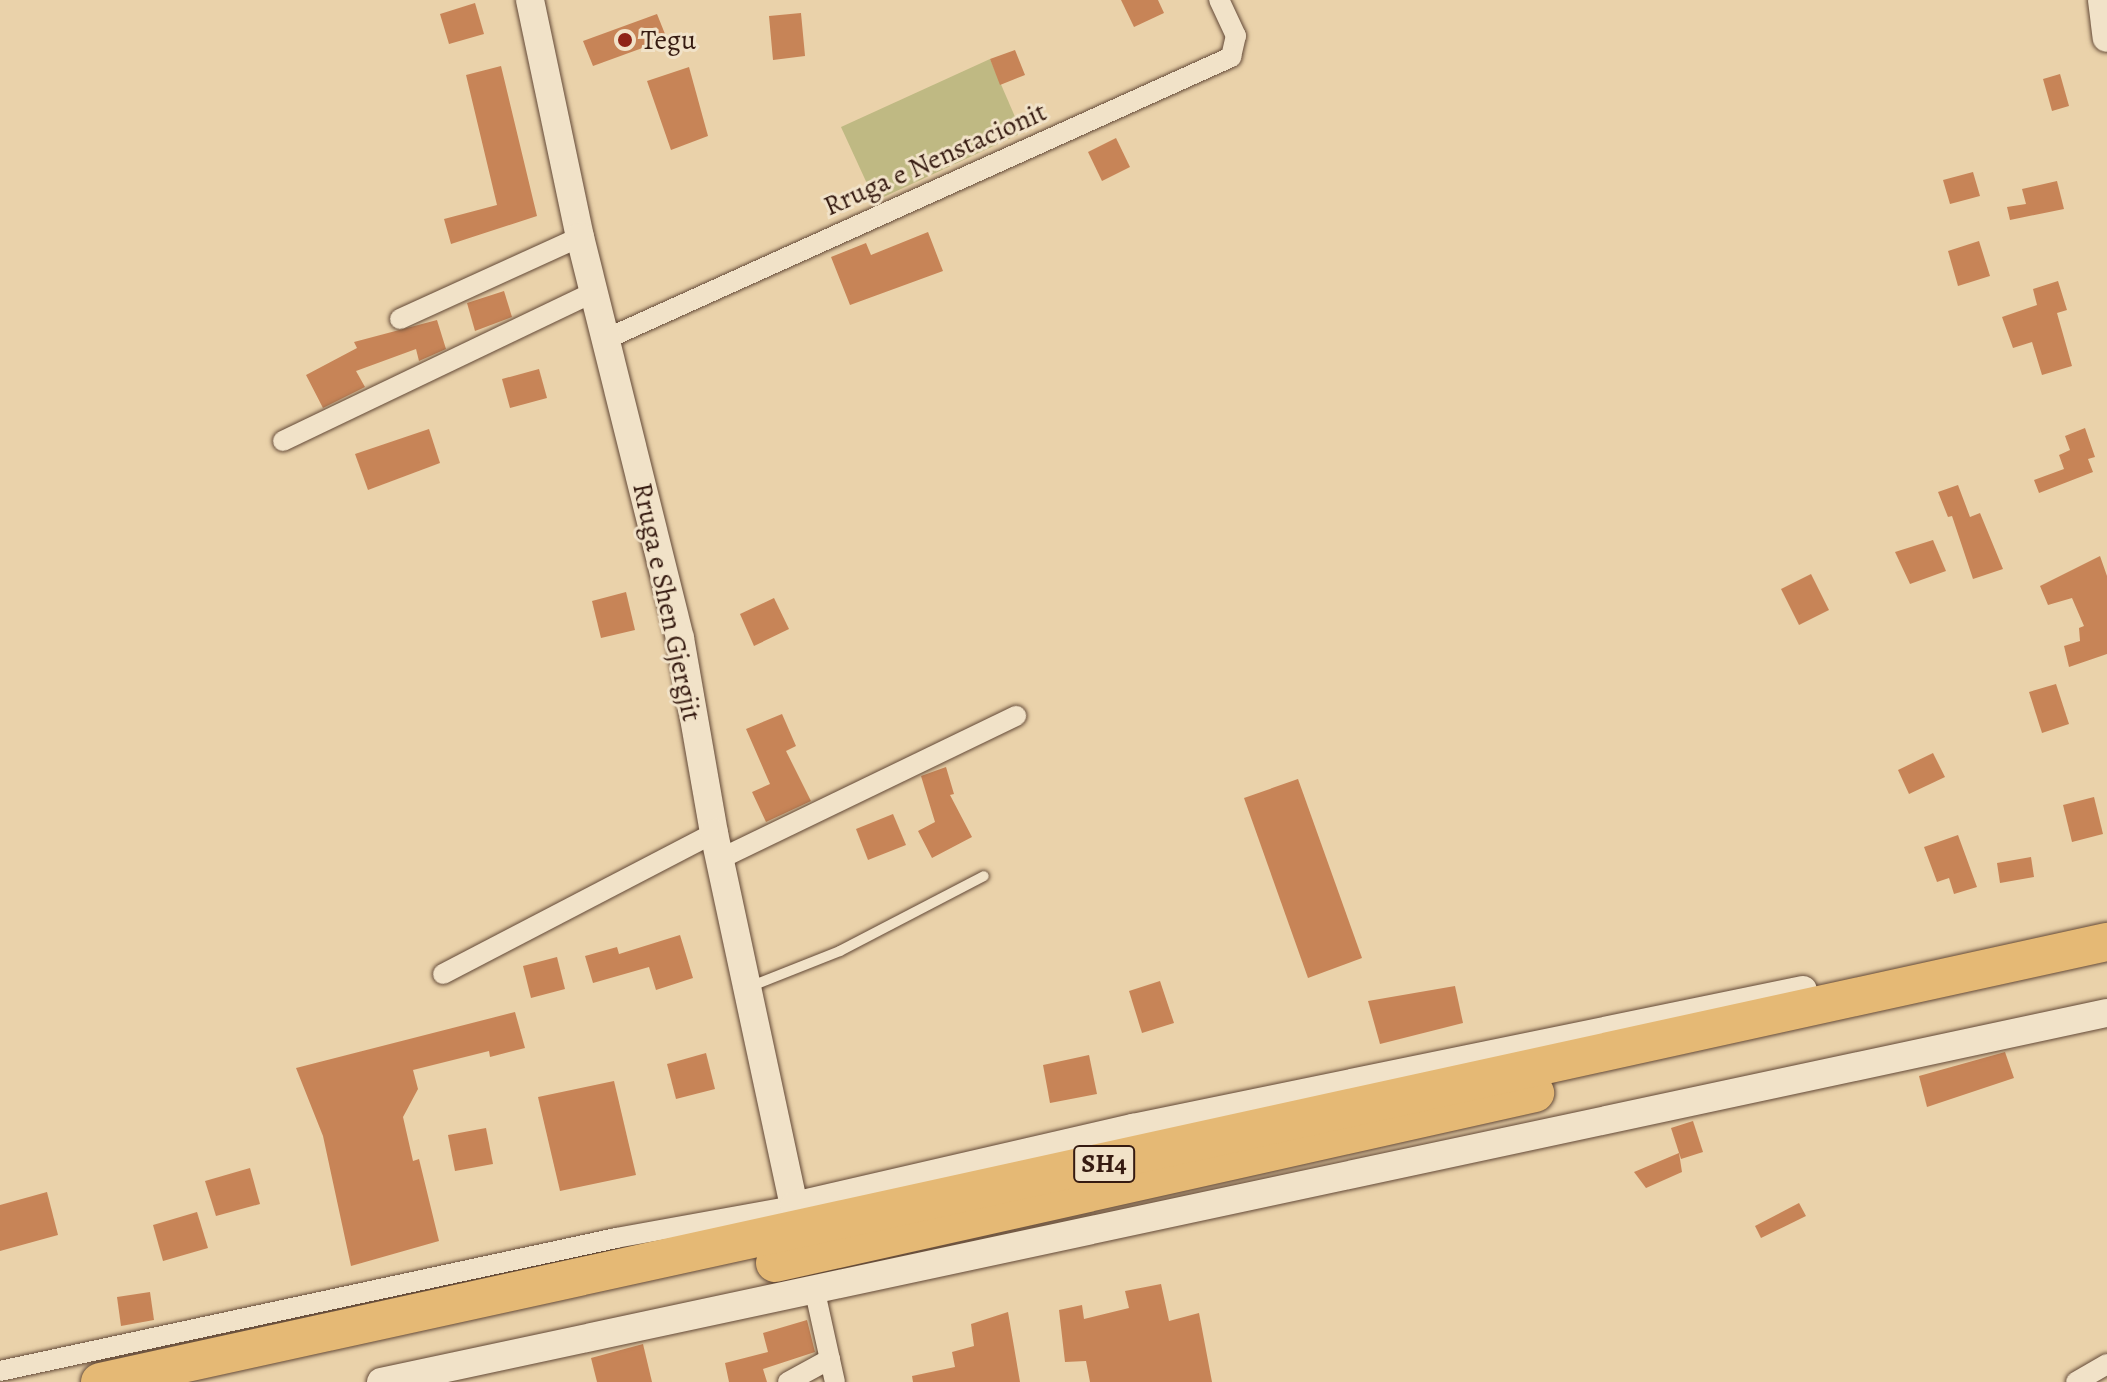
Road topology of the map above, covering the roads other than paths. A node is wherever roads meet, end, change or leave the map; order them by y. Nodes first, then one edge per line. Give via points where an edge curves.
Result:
1 (530, 0) edge
2 (1219, 0) edge
3 (2102, 0) edge
4 (2107, 38) edge
5 (580, 237) junction
6 (594, 292) junction
7 (400, 319) dead end
8 (606, 339) junction
9 (283, 441) dead end
10 (1016, 716) dead end
11 (717, 846) junction
12 (984, 876) dead end
13 (2107, 923) edge
14 (2107, 942) edge
15 (2047, 954) junction
16 (1927, 964) junction
17 (2107, 967) edge
18 (443, 974) dead end
19 (747, 987) junction
20 (2107, 1013) edge
21 (794, 1206) junction
22 (817, 1302) junction
23 (830, 1359) junction
24 (2107, 1364) edge
25 (0, 1371) edge
26 (100, 1382) edge
27 (217, 1382) edge
28 (381, 1382) edge
29 (788, 1382) edge
30 (835, 1382) edge
31 (2076, 1382) edge

1 - 5 street, Rruga e Shen Gjergjit
2 - 8 street, Rruga e Nenstacionit via 1236,36 1231,57
3 - 4 street
5 - 6 street, Rruga e Shen Gjergjit
5 - 7 street
6 - 8 street, Rruga e Shen Gjergjit
6 - 9 street
8 - 11 street, Rruga e Shen Gjergjit via 680,638
10 - 11 street
11 - 18 street
11 - 19 street, Rruga e Shen Gjergjit
12 - 19 lane via 840,951
13 - 16 street
14 - 15 highway, SH4
15 - 16 highway via 2026,950 1939,969
15 - 26 highway, SH4
16 - 21 street via 1133,1128
17 - 27 highway, SH4 via 1697,1055 1147,1183
19 - 21 street, Rruga e Shen Gjergjit
20 - 22 street
21 - 25 street via 616,1238
22 - 23 street
22 - 28 street
23 - 29 street
23 - 30 street
24 - 31 street

